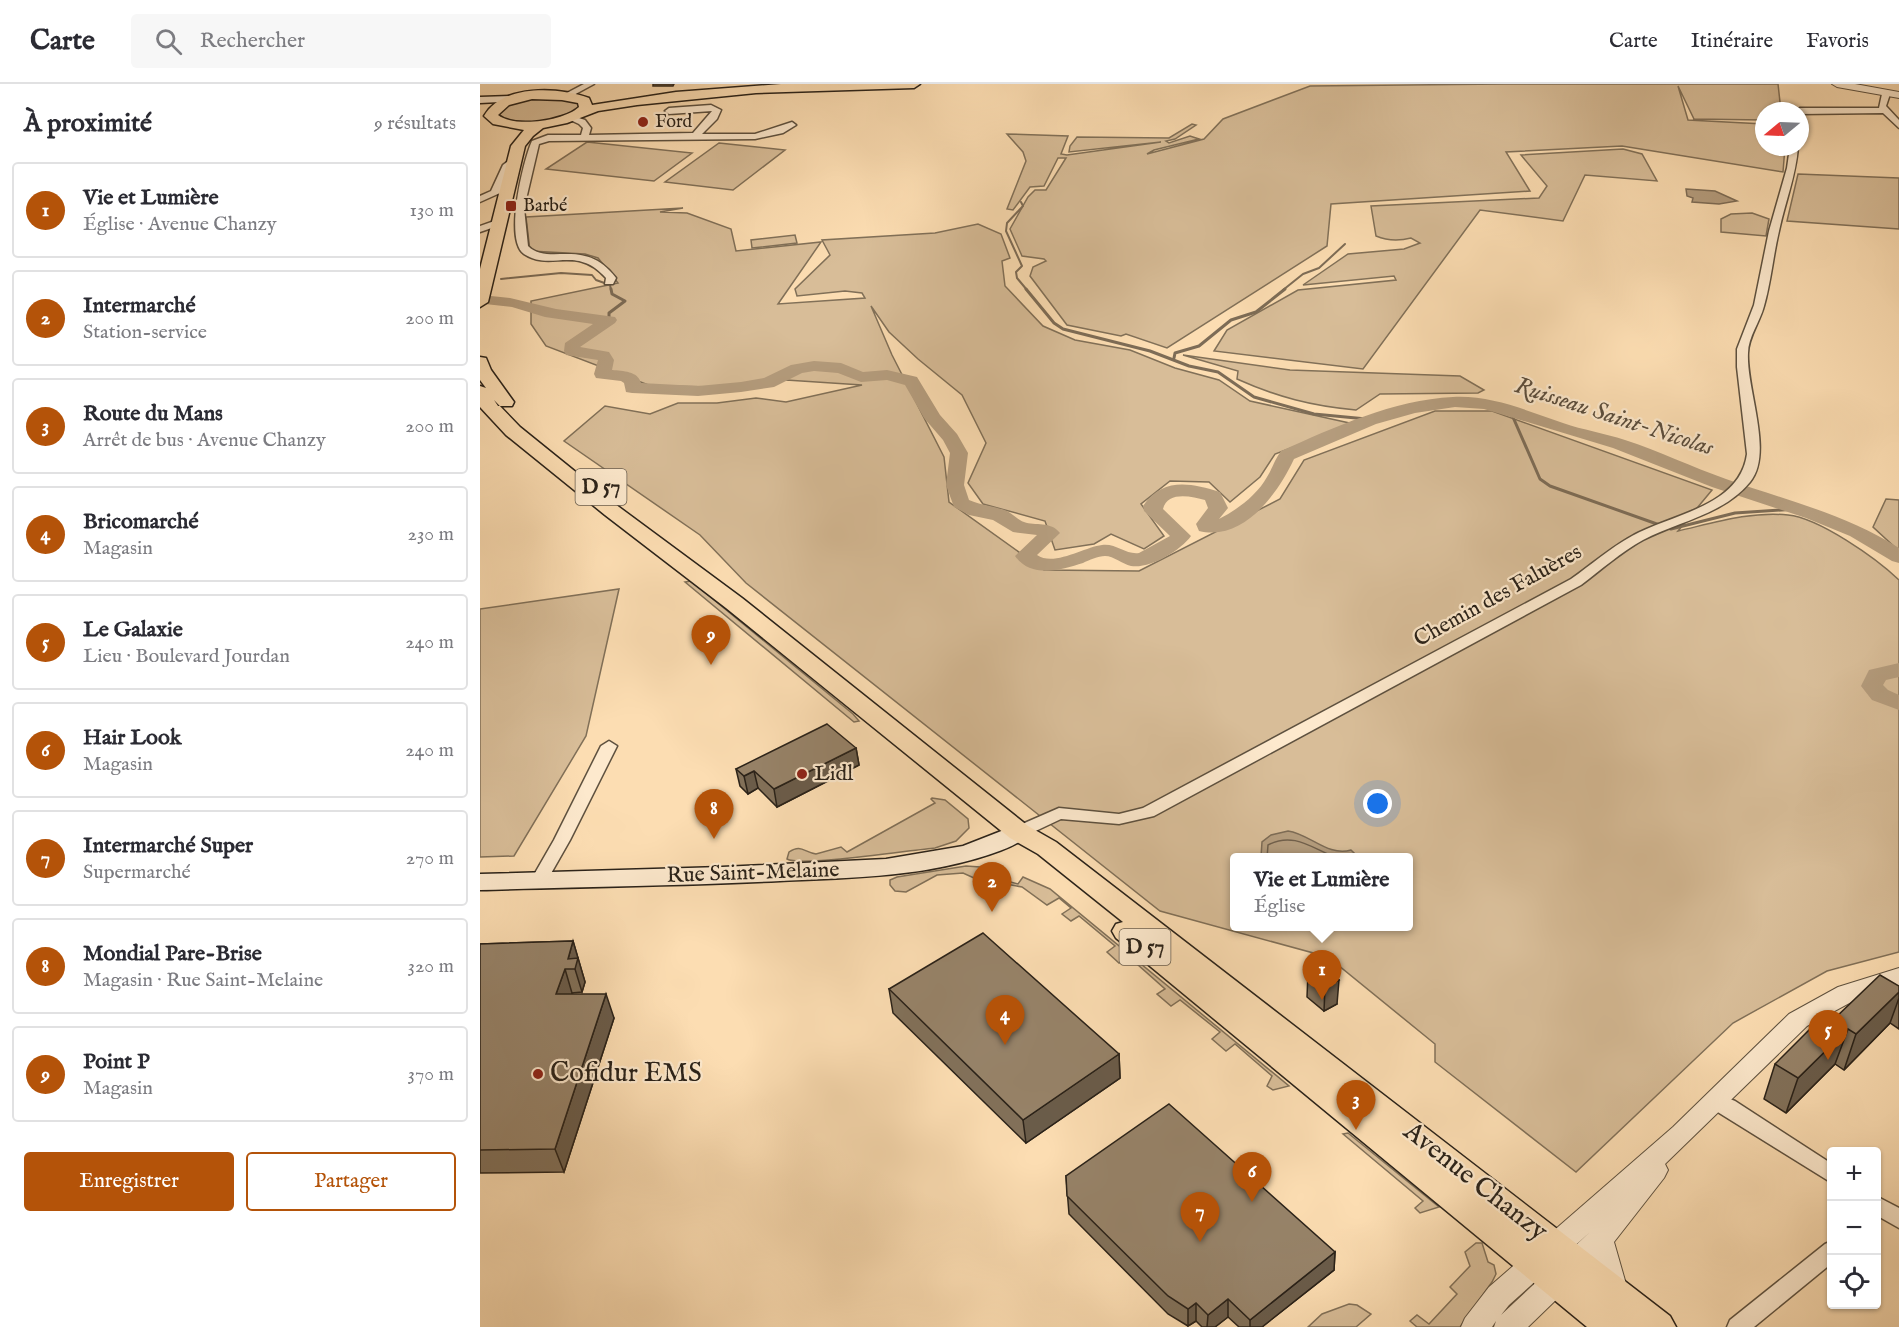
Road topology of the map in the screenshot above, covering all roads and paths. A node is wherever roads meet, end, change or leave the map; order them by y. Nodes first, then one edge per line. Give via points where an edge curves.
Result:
1 (533, 84) edge
2 (590, 84) edge
3 (914, 84) edge
4 (1837, 84) edge
5 (547, 89) edge
6 (1886, 94) junction
7 (567, 95) junction
8 (1899, 95) edge
9 (519, 98) junction
10 (480, 101) edge
11 (579, 110) junction
12 (1884, 110) junction
13 (669, 111) dead end
14 (1809, 111) edge
15 (495, 117) edge
16 (480, 123) edge
17 (539, 125) junction
18 (792, 125) dead end
19 (1899, 125) edge
20 (695, 136) junction
21 (584, 138) junction
22 (1792, 156) edge
23 (507, 165) junction
24 (480, 199) edge
25 (488, 230) edge
26 (480, 268) edge
27 (609, 282) dead end
28 (480, 302) edge
29 (480, 362) edge
30 (480, 392) edge
31 (734, 603) junction
32 (609, 746) dead end
33 (1019, 832) junction
34 (539, 880) junction
35 (480, 882) edge
36 (1895, 981) edge
37 (1715, 1101) junction
38 (1682, 1134) junction
39 (1827, 1172) edge
40 (1827, 1254) edge
41 (1565, 1258) junction
42 (1474, 1327) edge
43 (1508, 1327) edge
44 (1613, 1327) edge
45 (1658, 1327) edge
46 (1738, 1327) edge

1 - 9 main road
2 - 7 street
3 - 11 main road via 778,89
4 - 6 street
5 - 7 main road
5 - 9 main road
6 - 8 street
6 - 12 street
7 - 11 main road
9 - 10 main road
9 - 15 main road
10 - 15 main road
11 - 17 main road
11 - 21 street via 587,128
12 - 14 street
12 - 19 street
13 - 20 street via 717,110
15 - 16 main road
15 - 17 main road
15 - 23 main road via 517,133
17 - 25 main road via 518,146
18 - 20 street via 764,137
20 - 21 street
21 - 27 street via 548,138 535,143 519,208 523,247 534,255 591,260 610,278
22 - 33 street, Chemin des Faluères via 1769,268 1742,351 1754,461 1748,477 1733,494 1638,538 1576,582 1148,812 1119,819 1059,813
23 - 24 street via 495,193
23 - 25 main road
25 - 26 main road
25 - 28 main road
29 - 31 main road, D 57 via 492,386 525,423
30 - 31 main road, D 57 via 491,410 513,431 612,512
31 - 33 main road, D 57
32 - 34 street
33 - 34 main road, Rue Saint-Melaine via 996,845 974,851 880,868
33 - 41 main road, Avenue Chanzy / D 57 via 1028,850 1277,1056
34 - 35 main road, Rue Saint-Melaine
36 - 37 street via 1820,1006 1798,1020
37 - 38 street
37 - 39 street
38 - 41 street
38 - 41 street
40 - 46 street
41 - 42 street via 1499,1296
41 - 43 street
41 - 44 main road, Avenue Chanzy / D 57
41 - 45 main road, Avenue Chanzy / D 57

